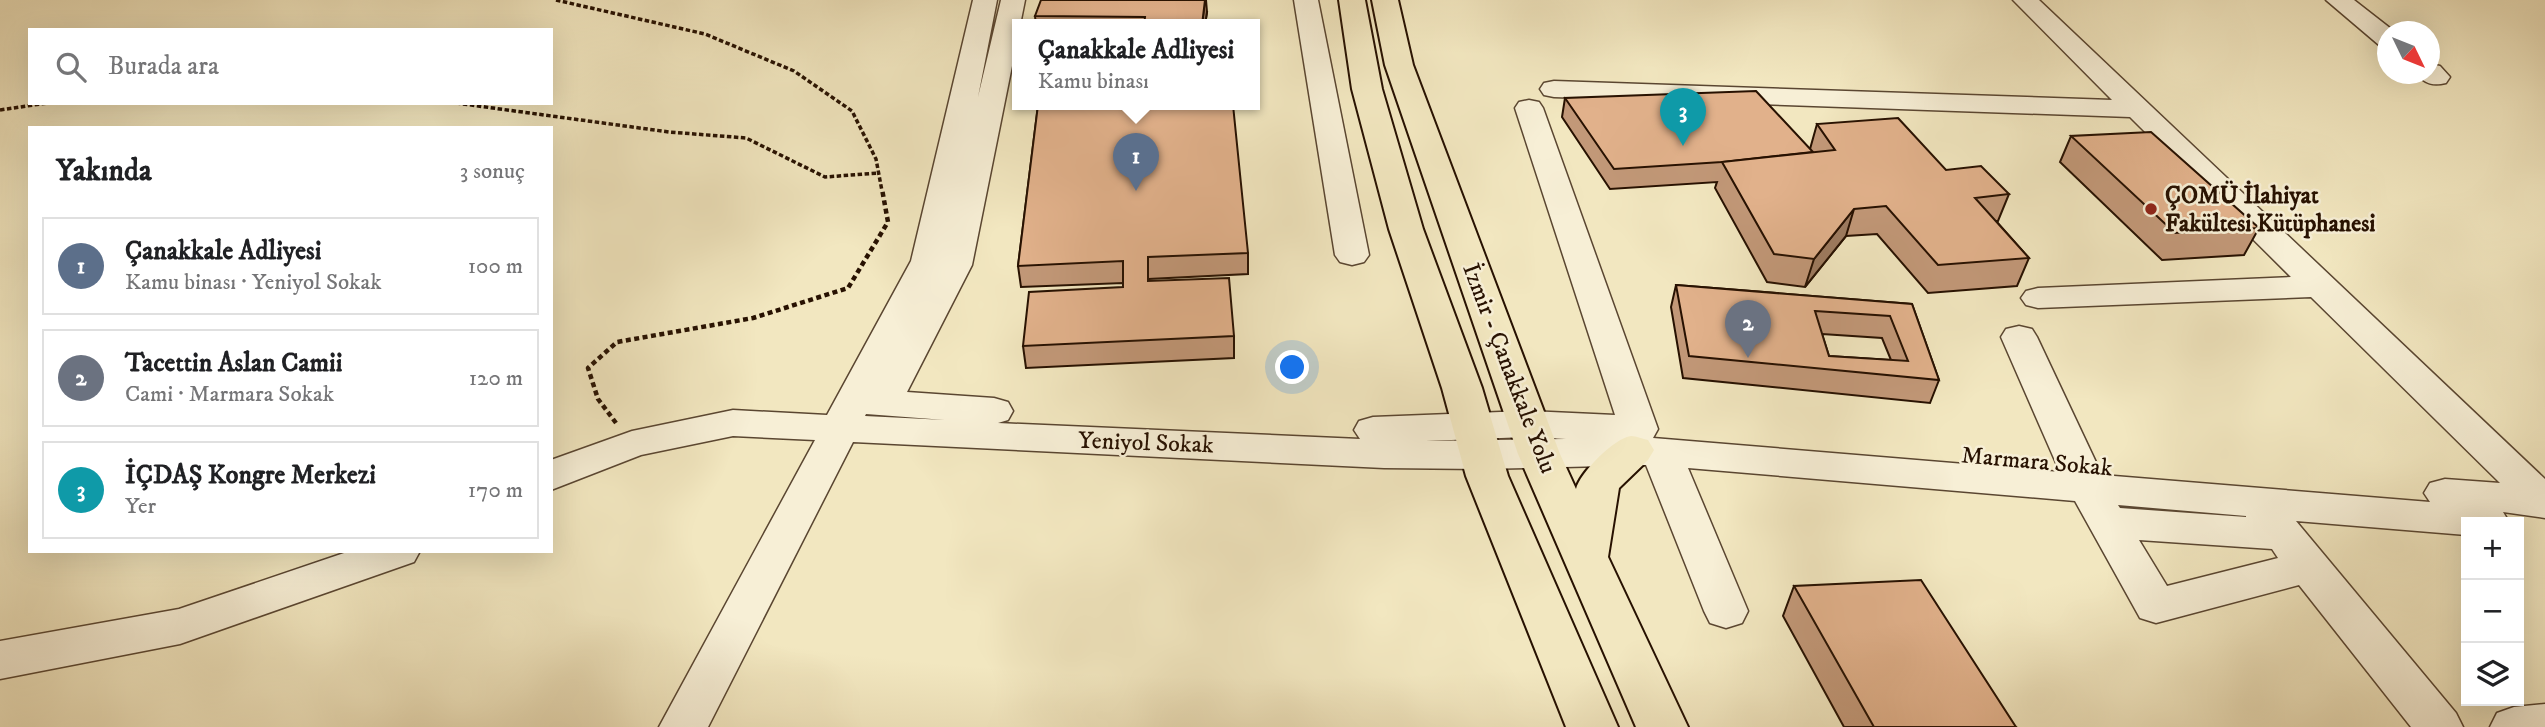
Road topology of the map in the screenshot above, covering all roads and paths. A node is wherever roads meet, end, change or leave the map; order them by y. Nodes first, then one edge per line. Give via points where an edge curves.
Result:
1 (556, 0) edge
2 (985, 0) edge
3 (1013, 0) edge
4 (1306, 0) edge
5 (1352, 0) edge
6 (1385, 0) edge
7 (2025, 0) edge
8 (2049, 0) edge
9 (2338, 0) edge
10 (2377, 30) edge
11 (34, 105) edge
12 (471, 105) edge
13 (2136, 109) junction
14 (0, 110) edge
15 (879, 173) junction
16 (1353, 255) dead end
17 (2321, 286) junction
18 (2038, 298) dead end
19 (2019, 337) dead end
20 (858, 411) junction
21 (1534, 439) junction
22 (1477, 441) junction
23 (632, 444) junction
24 (1644, 444) junction
25 (553, 475) edge
26 (2090, 491) junction
27 (2540, 504) edge
28 (2461, 524) edge
29 (2284, 535) junction
30 (393, 553) edge
31 (1585, 558) junction
32 (1726, 611) dead end
33 (0, 660) edge
34 (2545, 724) edge
35 (683, 727) edge
36 (1592, 727) edge
37 (1662, 727) edge
38 (2439, 727) edge
39 (2514, 727) edge

1 - 15 path via 705,34 794,71 852,111
2 - 20 street via 928,261
3 - 20 street via 955,265
4 - 16 street
5 - 22 highway, İzmir - Çanakkale Yolu via 1367,89 1406,229
6 - 21 highway, İzmir - Çanakkale Yolu via 1399,65
7 - 13 street
8 - 27 street
9 - 10 street
11 - 14 path
12 - 15 path via 746,138 825,177
13 - 17 street
13 - 24 street via 1542,99
15 - 23 path via 888,222 848,288 753,318 617,342 588,368 598,399
17 - 18 street
17 - 27 street
19 - 26 street
20 - 22 street, Yeniyol Sokak via 1310,438 1384,454
20 - 23 street, Yeniyol Sokak via 733,423
20 - 35 street
21 - 22 street, Yeniyol Sokak
21 - 24 street, Marmara Sokak
21 - 31 highway, İzmir - Çanakkale Yolu
22 - 36 highway, İzmir - Çanakkale Yolu via 1487,476
23 - 25 street, Yeniyol Sokak
24 - 26 street, Marmara Sokak
24 - 31 highway via 1599,483
24 - 32 street
26 - 27 street, Marmara Sokak
26 - 29 street
26 - 29 street via 2156,606
28 - 29 street
29 - 38 street
30 - 33 street via 180,626
31 - 37 highway, İzmir - Çanakkale Yolu
34 - 39 street

